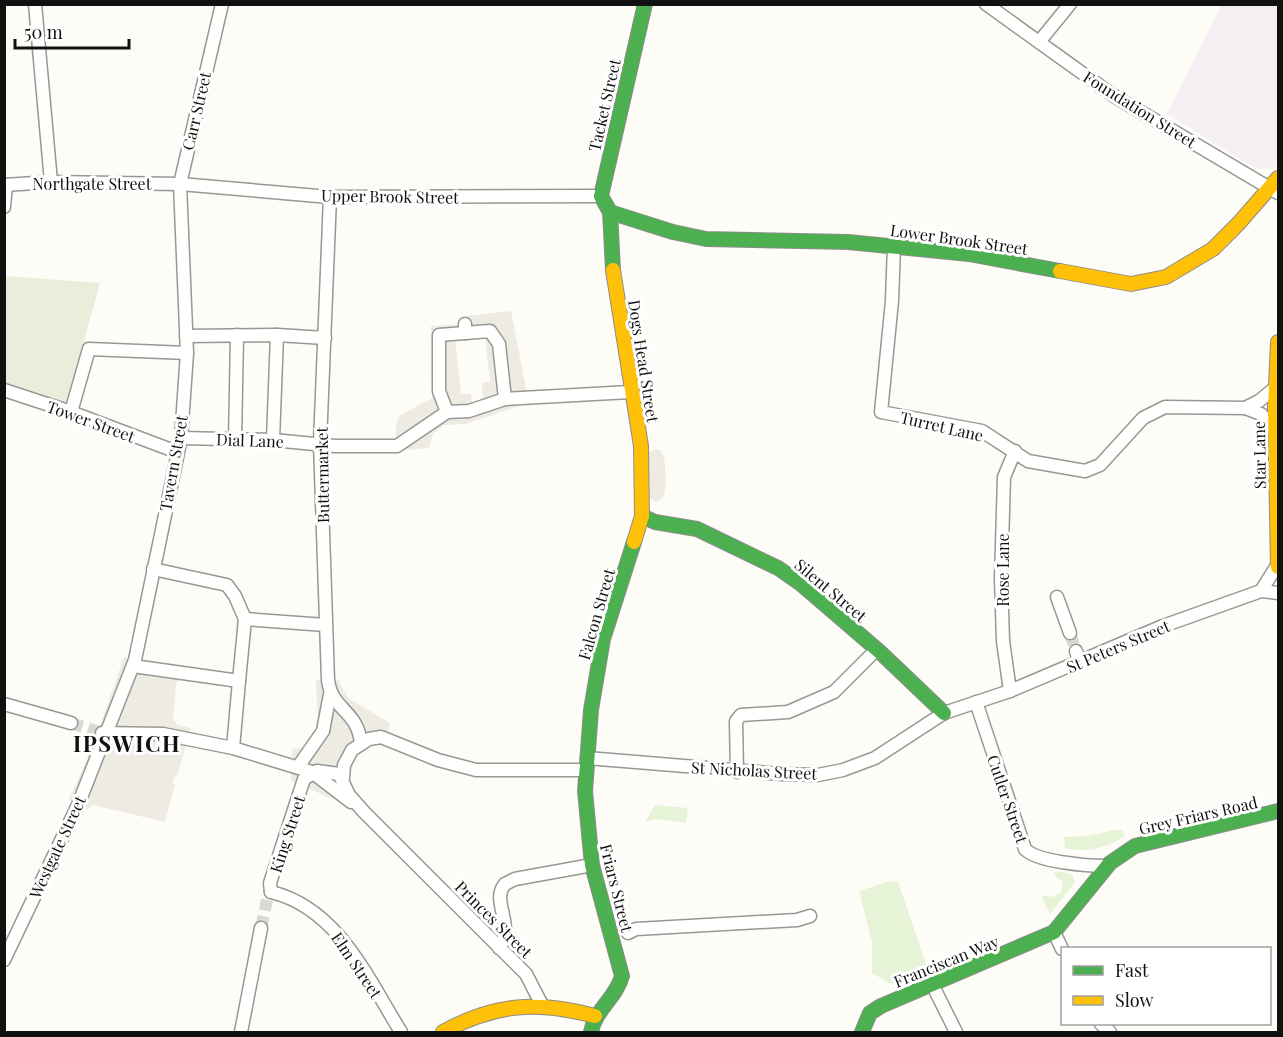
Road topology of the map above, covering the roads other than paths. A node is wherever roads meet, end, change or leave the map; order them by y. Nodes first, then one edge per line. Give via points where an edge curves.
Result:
1 (34, 4) edge
2 (222, 4) edge
3 (645, 4) edge
4 (986, 4) edge
5 (1070, 4) edge
6 (1039, 42) junction
7 (51, 182) junction
8 (180, 184) junction
9 (5, 185) edge
10 (1275, 186) edge
11 (601, 196) junction
12 (330, 197) junction
13 (4, 207) edge
14 (610, 212) junction
15 (894, 246) junction
16 (237, 335) junction
17 (277, 335) junction
18 (186, 336) junction
19 (325, 338) junction
20 (1278, 342) edge
21 (187, 353) junction
22 (1275, 388) junction
23 (4, 390) edge
24 (630, 392) junction
25 (505, 399) junction
26 (1245, 408) junction
27 (71, 412) junction
28 (447, 412) junction
29 (1275, 431) junction
30 (181, 438) junction
31 (273, 440) junction
32 (235, 441) junction
33 (320, 443) junction
34 (1015, 451) junction
35 (177, 453) junction
36 (642, 516) junction
37 (1278, 566) edge
38 (153, 569) junction
39 (1261, 591) junction
40 (1278, 593) edge
41 (1058, 597) dead end
42 (245, 619) junction
43 (325, 625) junction
44 (1070, 633) tunnel mouth
45 (876, 650) junction
46 (1076, 651) tunnel mouth
47 (1080, 663) junction
48 (133, 666) junction
49 (238, 681) junction
50 (1010, 691) junction
51 (330, 694) junction
52 (976, 702) junction
53 (4, 704) edge
54 (944, 713) junction
55 (72, 723) tunnel mouth
56 (103, 733) junction
57 (361, 743) junction
58 (233, 748) junction
59 (587, 764) junction
60 (298, 767) junction
61 (312, 772) junction
62 (737, 772) junction
63 (341, 776) junction
64 (1278, 811) edge
65 (364, 812) junction
66 (592, 865) junction
67 (1107, 866) junction
68 (269, 896) joint
69 (810, 916) dead end
70 (261, 928) tunnel mouth
71 (1054, 932) junction
72 (628, 933) dead end
73 (7, 945) edge
74 (1061, 947) edge
75 (499, 948) junction
76 (4, 960) edge
77 (932, 984) junction
78 (542, 1005) junction
79 (595, 1016) junction
80 (241, 1032) edge
81 (400, 1032) edge
82 (443, 1032) edge
83 (591, 1032) edge
84 (862, 1032) edge
85 (956, 1032) edge

1 - 7 street
2 - 8 street, Carr Street
3 - 11 street, Tacket Street
4 - 6 street, Foundation Street
5 - 6 street
6 - 10 street, Foundation Street via 1114,96
7 - 8 street, Northgate Street
7 - 9 street, Northgate Street
8 - 12 street, Upper Brook Street
8 - 18 street, Tavern Street
9 - 13 street
10 - 15 street, Lower Brook Street via 1210,252 1170,275 1146,283 1131,284 969,254
11 - 12 street, Upper Brook Street
11 - 14 street
12 - 19 street, Buttermarket
14 - 15 street, Lower Brook Street via 706,239
14 - 24 street, Dogs Head Street via 613,271
15 - 34 street, Turret Lane via 881,412 982,432
16 - 17 street
16 - 18 street
16 - 32 street
17 - 19 street
17 - 31 street
18 - 21 street, Tavern Street
19 - 33 street, Buttermarket
20 - 22 street, Star Lane
21 - 27 street via 89,350
21 - 30 street, Tavern Street
22 - 26 street
22 - 29 street, Star Lane
23 - 27 street, Tower Street
24 - 25 street
24 - 36 street, Dogs Head Street via 641,446
25 - 28 street via 469,411
25 - 28 street via 500,344 490,331 465,329 439,335 439,391
26 - 29 street via 1261,414
26 - 34 street, Turret Lane via 1165,407 1152,411 1108,458 1085,471 1028,461
27 - 35 street, Tower Street
28 - 33 street, Dial Lane via 397,446
29 - 37 street, Star Lane
30 - 32 street, Dial Lane
30 - 35 street, Tavern Street
31 - 32 street, Dial Lane
31 - 33 street, Dial Lane
33 - 43 street, Buttermarket
34 - 50 street, Rose Lane via 1004,477 1001,579
35 - 38 street, Tavern Street
36 - 45 street, Silent Street via 697,529 765,560 801,584
36 - 59 street, Falcon Street via 603,639 592,701
37 - 39 street
38 - 42 street via 227,585
38 - 48 street, Tavern Street
39 - 40 street, St Peters Street
39 - 47 street, St Peters Street via 1163,626
41 - 44 street
42 - 43 street
42 - 49 street
43 - 51 street, Buttermarket
45 - 54 street, Silent Street
45 - 62 street via 834,692 788,712 741,715 736,721
46 - 47 street
47 - 50 street, St Peters Street
48 - 49 street
48 - 56 street, Tavern Street
49 - 58 street
50 - 52 street, St Peters Street
51 - 57 street via 355,722
51 - 60 street, Buttermarket via 323,731
52 - 54 street, St Nicholas Street
52 - 67 street, Cutler Street via 1025,849 1040,857
53 - 55 street
54 - 62 street, St Nicholas Street via 868,762 828,774
56 - 58 street, Princes Street via 163,734
56 - 73 street, Westgate Street via 78,805
57 - 59 street, St Nicholas Street via 387,738 438,760 476,770
57 - 63 street via 347,758
58 - 60 street, Princes Street
59 - 62 street, St Nicholas Street
59 - 66 street, Friars Street via 585,810
60 - 61 street, Princes Street
61 - 63 street via 324,770
61 - 65 street, Princes Street
61 - 68 street, King Street via 304,779
63 - 65 street, Princes Street via 348,795
64 - 67 street, Grey Friars Road via 1138,845
65 - 75 street, Princes Street
66 - 75 street via 505,884 499,898 505,916 505,933
66 - 79 street, Friars Street via 622,976 618,989
67 - 71 street, Grey Friars Road via 1070,917
68 - 81 street, Elm Street via 296,899 338,933
69 - 72 street via 797,920 636,929
70 - 80 street
71 - 74 street
71 - 77 street, Franciscan Way
73 - 76 street, Westgate Street
75 - 78 street, Princes Street via 526,974
77 - 84 street, Franciscan Way via 880,1006 870,1013
77 - 85 street
78 - 79 street
78 - 82 street via 489,1011
79 - 83 street

